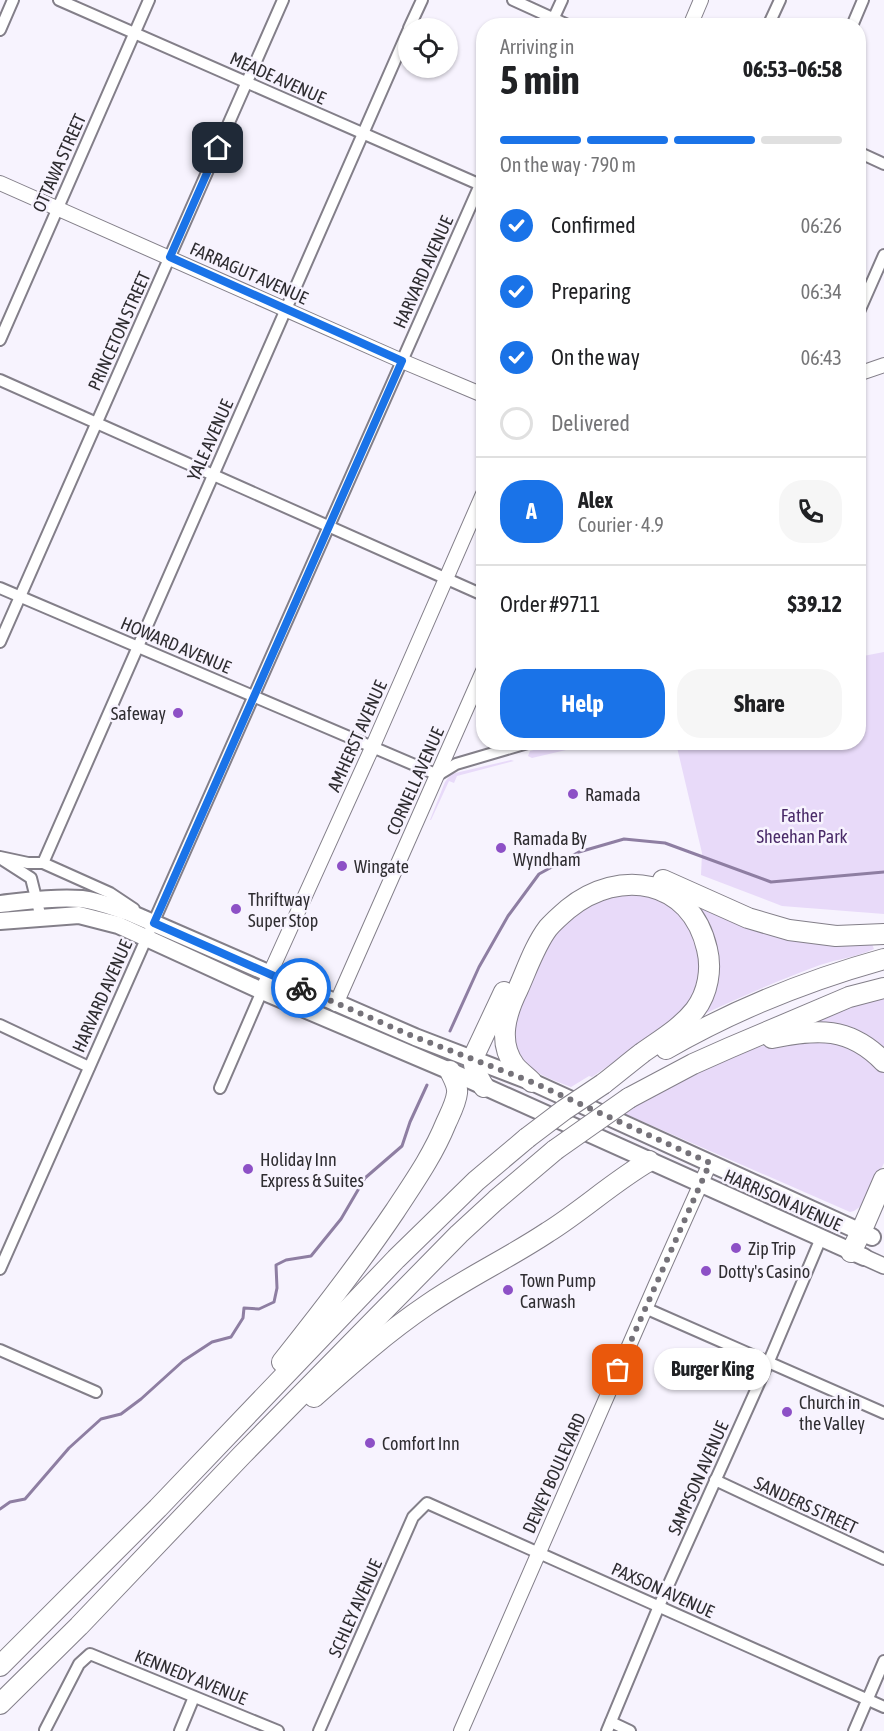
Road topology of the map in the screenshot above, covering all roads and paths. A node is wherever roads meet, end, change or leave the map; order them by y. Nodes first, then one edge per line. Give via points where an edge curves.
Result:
1 (13, 0) edge
2 (59, 0) edge
3 (149, 0) edge
4 (284, 0) edge
5 (422, 0) edge
6 (513, 0) edge
7 (562, 0) edge
8 (701, 0) edge
9 (780, 0) edge
10 (863, 0) edge
11 (414, 18) edge
12 (545, 18) edge
13 (554, 18) edge
14 (693, 18) edge
15 (772, 18) edge
16 (855, 18) edge
17 (0, 30) edge
18 (135, 33) junction
19 (398, 55) edge
20 (247, 82) junction
21 (364, 134) junction
22 (866, 156) edge
23 (884, 164) edge
24 (476, 181) edge
25 (0, 183) edge
26 (476, 196) edge
27 (57, 209) junction
28 (884, 255) edge
29 (170, 257) junction
30 (866, 296) edge
31 (286, 309) junction
32 (0, 340) edge
33 (402, 361) junction
34 (882, 367) edge
35 (866, 372) edge
36 (0, 380) edge
37 (476, 392) edge
38 (96, 423) junction
39 (213, 475) junction
40 (476, 510) edge
41 (329, 526) junction
42 (446, 579) junction
43 (0, 588) edge
44 (476, 593) edge
45 (20, 596) junction
46 (0, 642) edge
47 (137, 647) junction
48 (476, 687) edge
49 (253, 697) junction
50 (372, 748) junction
51 (504, 750) edge
52 (438, 775) junction
53 (0, 857) edge
54 (43, 862) junction
55 (38, 900) junction
56 (0, 904) edge
57 (41, 918) junction
58 (0, 921) edge
59 (154, 923) junction
60 (884, 934) edge
61 (146, 939) junction
62 (884, 959) edge
63 (269, 975) junction
64 (884, 988) edge
65 (262, 991) junction
66 (336, 1004) junction
67 (0, 1025) edge
68 (729, 1047) junction
69 (473, 1058) junction
70 (884, 1062) edge
71 (89, 1067) junction
72 (450, 1071) junction
73 (532, 1082) junction
74 (603, 1084) junction
75 (484, 1087) junction
76 (220, 1088) dead end
77 (649, 1161) junction
78 (710, 1163) junction
79 (884, 1179) edge
80 (701, 1185) junction
81 (884, 1209) edge
82 (872, 1237) edge
83 (821, 1238) junction
84 (857, 1255) junction
85 (884, 1266) edge
86 (0, 1269) edge
87 (645, 1308) junction
88 (0, 1350) edge
89 (769, 1361) junction
90 (96, 1392) dead end
91 (884, 1413) edge
92 (242, 1455) junction
93 (714, 1480) junction
94 (427, 1503) joint
95 (158, 1508) junction
96 (538, 1552) junction
97 (884, 1559) edge
98 (659, 1606) junction
99 (884, 1661) edge
100 (0, 1666) edge
101 (194, 1697) junction
102 (867, 1700) junction
103 (0, 1704) edge
104 (884, 1707) edge
105 (609, 1727) edge
106 (45, 1730) edge
107 (180, 1731) edge
108 (278, 1731) edge
109 (319, 1731) edge
110 (461, 1731) edge
111 (630, 1731) edge
112 (854, 1731) edge

1 - 17 street
2 - 18 street, MEADE AVENUE
3 - 18 street, OTTAWA STREET
4 - 20 street, PRINCETON STREET
5 - 11 street, YALE AVENUE
6 - 12 street
7 - 13 street
8 - 14 street
9 - 15 street
10 - 16 street
18 - 20 street, MEADE AVENUE
18 - 27 street, OTTAWA STREET
19 - 21 street, YALE AVENUE
20 - 21 street, MEADE AVENUE
20 - 29 street, PRINCETON STREET
21 - 24 street, MEADE AVENUE
21 - 31 street, YALE AVENUE
22 - 23 street
25 - 27 street, FARRAGUT AVENUE
26 - 33 street, HARVARD AVENUE
27 - 29 street, FARRAGUT AVENUE
27 - 32 street, OTTAWA STREET
28 - 30 street
29 - 31 street, FARRAGUT AVENUE
29 - 38 street, PRINCETON STREET
31 - 33 street, FARRAGUT AVENUE
31 - 39 street, YALE AVENUE
33 - 37 street, FARRAGUT AVENUE
33 - 41 street, HARVARD AVENUE
34 - 35 street
36 - 38 street
38 - 39 street
38 - 45 street, PRINCETON STREET
39 - 41 street
39 - 47 street, YALE AVENUE
40 - 42 street, AMHERST AVENUE
41 - 42 street
41 - 49 street, HARVARD AVENUE
42 - 44 street
42 - 50 street, AMHERST AVENUE
43 - 45 street, HOWARD AVENUE
45 - 46 street, PRINCETON STREET
45 - 47 street, HOWARD AVENUE
47 - 49 street, HOWARD AVENUE
47 - 54 street, YALE AVENUE
48 - 52 street, CORNELL AVENUE
49 - 50 street, HOWARD AVENUE
49 - 59 street, HARVARD AVENUE
50 - 52 street, HOWARD AVENUE
50 - 63 street, AMHERST AVENUE
51 - 52 street via 456,764
52 - 66 street, CORNELL AVENUE
53 - 54 street
53 - 55 street via 31,878
54 - 59 street via 110,892
55 - 56 main road, HARRISON AVENUE
55 - 57 street
55 - 59 main road, HARRISON AVENUE via 83,899
57 - 58 main road, HARRISON AVENUE
57 - 61 main road, HARRISON AVENUE via 79,915 118,925
59 - 61 street, HARVARD AVENUE
59 - 63 main road, HARRISON AVENUE
60 - 69 highway via 836,936 789,930 748,918 647,875 619,873 600,878 565,897 541,920
61 - 65 main road, HARRISON AVENUE
61 - 71 street, HARVARD AVENUE
62 - 74 highway via 794,988 716,1022
63 - 65 street, AMHERST AVENUE
63 - 66 main road, HARRISON AVENUE
64 - 68 highway via 849,997
65 - 72 main road, HARRISON AVENUE
65 - 76 street
66 - 69 main road, HARRISON AVENUE
67 - 71 street
68 - 70 highway via 806,1032 830,1033 850,1036
68 - 92 highway, bridge via 629,1098 555,1150 459,1234
69 - 73 main road, HARRISON AVENUE
69 - 75 highway
71 - 86 street, HARVARD AVENUE
72 - 75 main road, HARRISON AVENUE
72 - 95 highway via 458,1092 456,1100 420,1174 384,1228 280,1365
73 - 74 highway via 515,1066 505,1032 509,1008 541,938 558,917 592,893 618,886 646,886 671,895 700,927 710,961 708,983 695,1010 678,1027
73 - 78 main road, HARRISON AVENUE
74 - 95 highway, bridge via 527,1138 476,1181
75 - 77 main road, HARRISON AVENUE
77 - 80 main road, HARRISON AVENUE
77 - 92 highway via 549,1232 426,1305
78 - 80 street, DEWEY BOULEVARD
78 - 82 main road, HARRISON AVENUE
79 - 82 highway
80 - 83 main road, HARRISON AVENUE
80 - 87 street, DEWEY BOULEVARD
81 - 82 highway
82 - 84 highway
83 - 84 main road, HARRISON AVENUE
83 - 89 street, SAMPSON AVENUE
84 - 85 main road, HARRISON AVENUE
87 - 89 street
87 - 96 street, DEWEY BOULEVARD
88 - 90 street
89 - 91 street
89 - 93 street, SAMPSON AVENUE
92 - 103 highway
93 - 97 street, SANDERS STREET
93 - 98 street, SAMPSON AVENUE
94 - 96 street, PAXSON AVENUE
94 - 109 street, SCHLEY AVENUE via 413,1517
95 - 100 highway
96 - 98 street, PAXSON AVENUE
96 - 110 street, DEWEY BOULEVARD
98 - 102 street, PAXSON AVENUE
98 - 105 street, SAMPSON AVENUE
99 - 102 street
101 - 106 street, KENNEDY AVENUE via 90,1654 79,1664
101 - 107 street
101 - 108 street, KENNEDY AVENUE
102 - 104 street, PAXSON AVENUE
102 - 112 street
105 - 111 street

